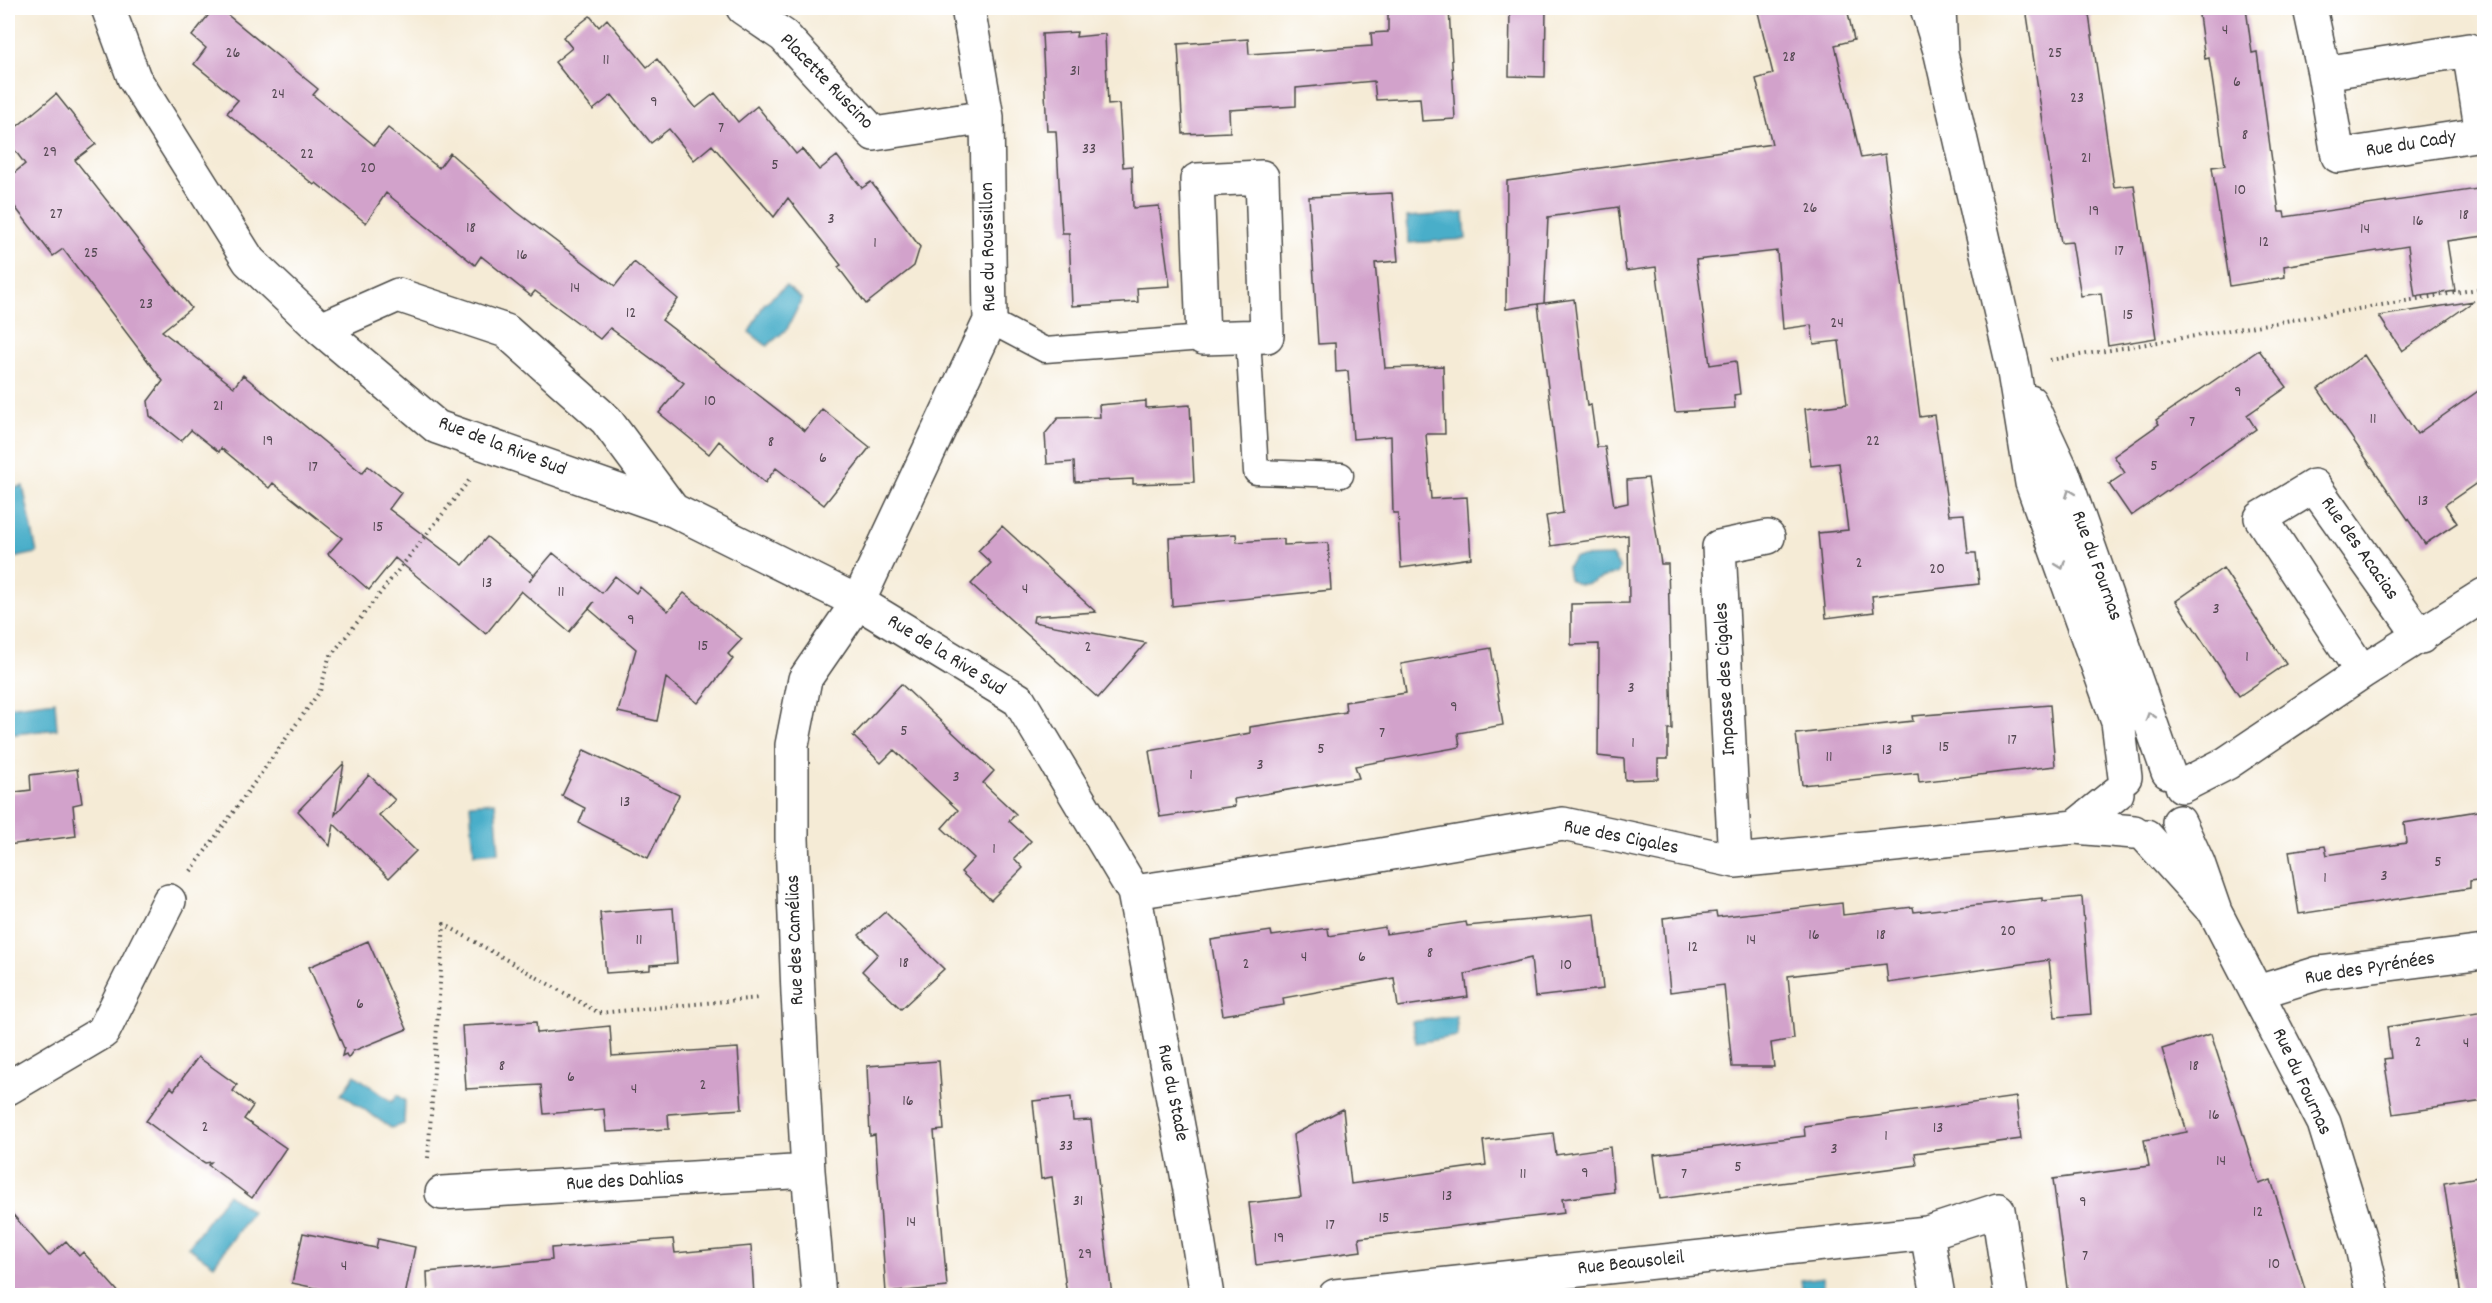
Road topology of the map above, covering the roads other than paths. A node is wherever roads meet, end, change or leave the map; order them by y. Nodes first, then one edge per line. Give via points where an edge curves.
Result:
1 (108, 8) edge
2 (743, 8) edge
3 (968, 8) edge
4 (1927, 8) edge
5 (1939, 8) edge
6 (2310, 8) edge
7 (1941, 54) junction
8 (2324, 73) junction
9 (987, 117) junction
10 (990, 321) junction
11 (321, 329) junction
12 (1248, 337) junction
13 (1203, 338) junction
14 (2013, 366) junction
15 (1341, 475) dead end
16 (673, 510) junction
17 (1768, 537) dead end
18 (2484, 595) edge
19 (858, 602) junction
20 (2421, 637) junction
21 (2362, 672) junction
22 (2175, 779) junction
23 (2121, 785) junction
24 (2179, 822) junction
25 (2075, 827) junction
26 (2140, 834) junction
27 (1735, 861) junction
28 (1134, 891) junction
29 (169, 901) road end
30 (2215, 912) junction
31 (2484, 952) edge
32 (2258, 992) junction
33 (8, 1088) edge
34 (808, 1171) junction
35 (441, 1193) road end
36 (1927, 1233) junction
37 (819, 1296) edge
38 (1208, 1296) edge
39 (1335, 1296) edge
40 (1938, 1296) edge
41 (2011, 1296) edge
42 (2373, 1296) edge

1 - 11 street, Rue de la Rive Sud via 134,78 249,261
2 - 9 street, Placette Ruscino via 784,36 874,134
3 - 9 street, Rue du Roussillon
4 - 7 street, Rue du Fournas
5 - 7 street, Rue du Fournas
6 - 8 street, Rue du Cady
7 - 14 street, Rue du Fournas
8 - 8 street, Rue du Cady via 2469,50 2482,134 2338,156
9 - 10 street, Rue du Roussillon
10 - 13 lane via 1045,350
10 - 19 street, Rue du Roussillon
11 - 16 street, Rue de la Rive Sud via 437,427
11 - 16 street, Rue de la Rive Sud via 398,295 506,331 606,420
12 - 13 street
12 - 13 street via 1267,336 1262,177 1197,180
12 - 15 lane via 1256,472
22 -> 14 street, Rue du Fournas via 2063,473
14 -> 23 street, Rue du Fournas via 2032,483 2118,722
16 - 19 street, Rue de la Rive Sud
17 - 27 street, Impasse des Cigales via 1719,547
18 - 20 street
19 - 28 street, Rue de la Rive Sud via 1019,700
19 - 34 street, Rue des Camélias via 804,679 792,745 792,839
20 - 21 street
20 - 21 street, Rue des Acacias via 2314,486 2261,518
21 - 22 street via 2227,763
22 - 23 street via 2157,767 2146,767
22 - 24 street via 2185,805
23 - 25 street
23 - 26 street via 2118,815
24 - 26 street via 2164,834
24 - 30 street, Rue du Fournas
25 - 26 street, Rue des Cigales
25 - 27 street, Rue des Cigales
26 - 30 street, Rue du Fournas
27 - 28 street, Rue des Cigales via 1563,824
28 - 38 street, Rue du Stade
29 - 33 street via 103,1032
30 - 32 street, Rue du Fournas
31 - 32 street, Rue des Pyrénées via 2319,973
32 - 42 street, Rue du Fournas via 2324,1122
34 - 35 street, Rue des Dahlias
34 - 37 street, Rue des Camélias
36 - 39 street, Rue Beausoleil
36 - 40 street
36 - 41 street, Rue Beausoleil via 1998,1210

